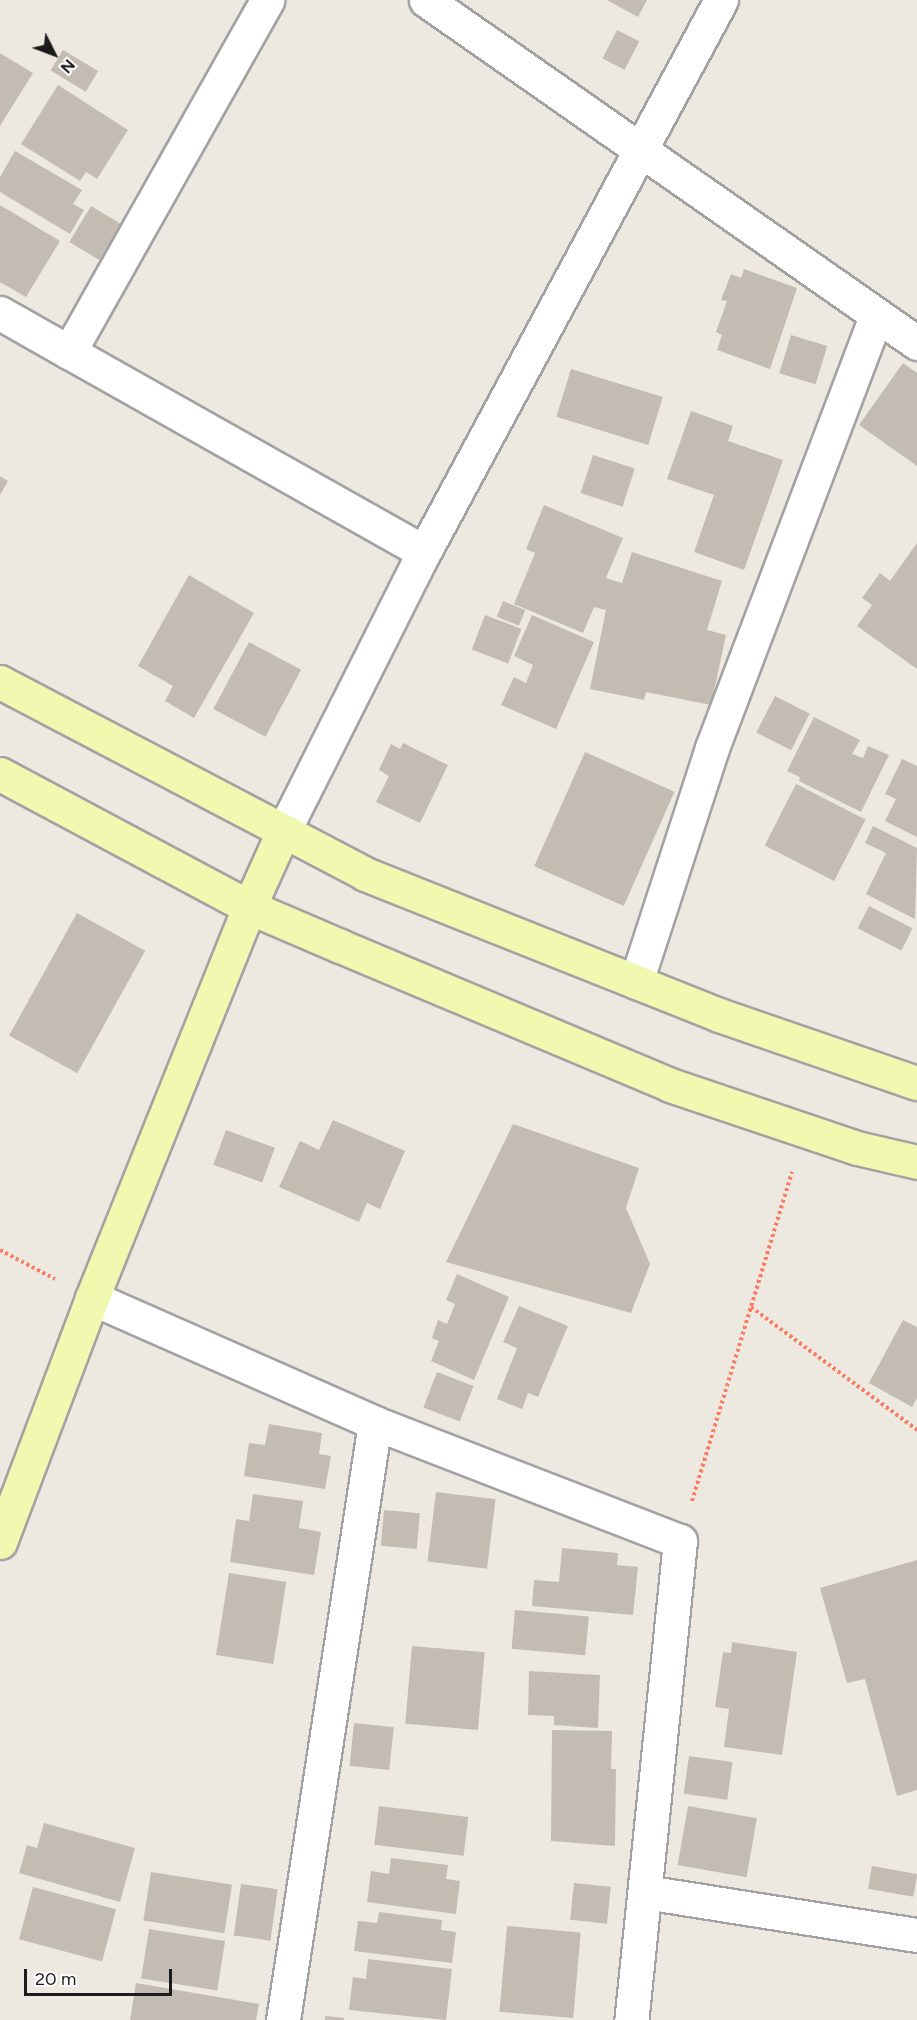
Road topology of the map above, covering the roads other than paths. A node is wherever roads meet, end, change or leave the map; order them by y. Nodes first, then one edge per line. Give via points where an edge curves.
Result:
1 (267, 0) edge
2 (426, 0) edge
3 (721, 0) edge
4 (639, 148) junction
5 (0, 313) edge
6 (876, 316) junction
7 (917, 343) edge
8 (69, 352) junction
9 (424, 552) junction
10 (0, 682) edge
11 (0, 774) edge
12 (282, 834) junction
13 (249, 907) junction
14 (636, 982) junction
15 (917, 1083) edge
16 (917, 1162) edge
17 (92, 1298) junction
18 (375, 1423) junction
19 (0, 1542) edge
20 (645, 1892) junction
21 (917, 1935) edge
22 (283, 2020) edge
23 (631, 2020) edge

1 - 8 street
2 - 4 street
3 - 4 street
4 - 6 street
4 - 9 street
5 - 8 street
6 - 7 street
6 - 14 street via 712,748
8 - 9 street
9 - 12 street
10 - 12 street
11 - 13 street
12 - 13 street
12 - 14 street via 365,874
13 - 16 street via 670,1085 806,1132
13 - 17 street
14 - 15 street
17 - 18 street
17 - 19 street
18 - 20 street via 680,1540
18 - 22 street
20 - 21 street
20 - 23 street

